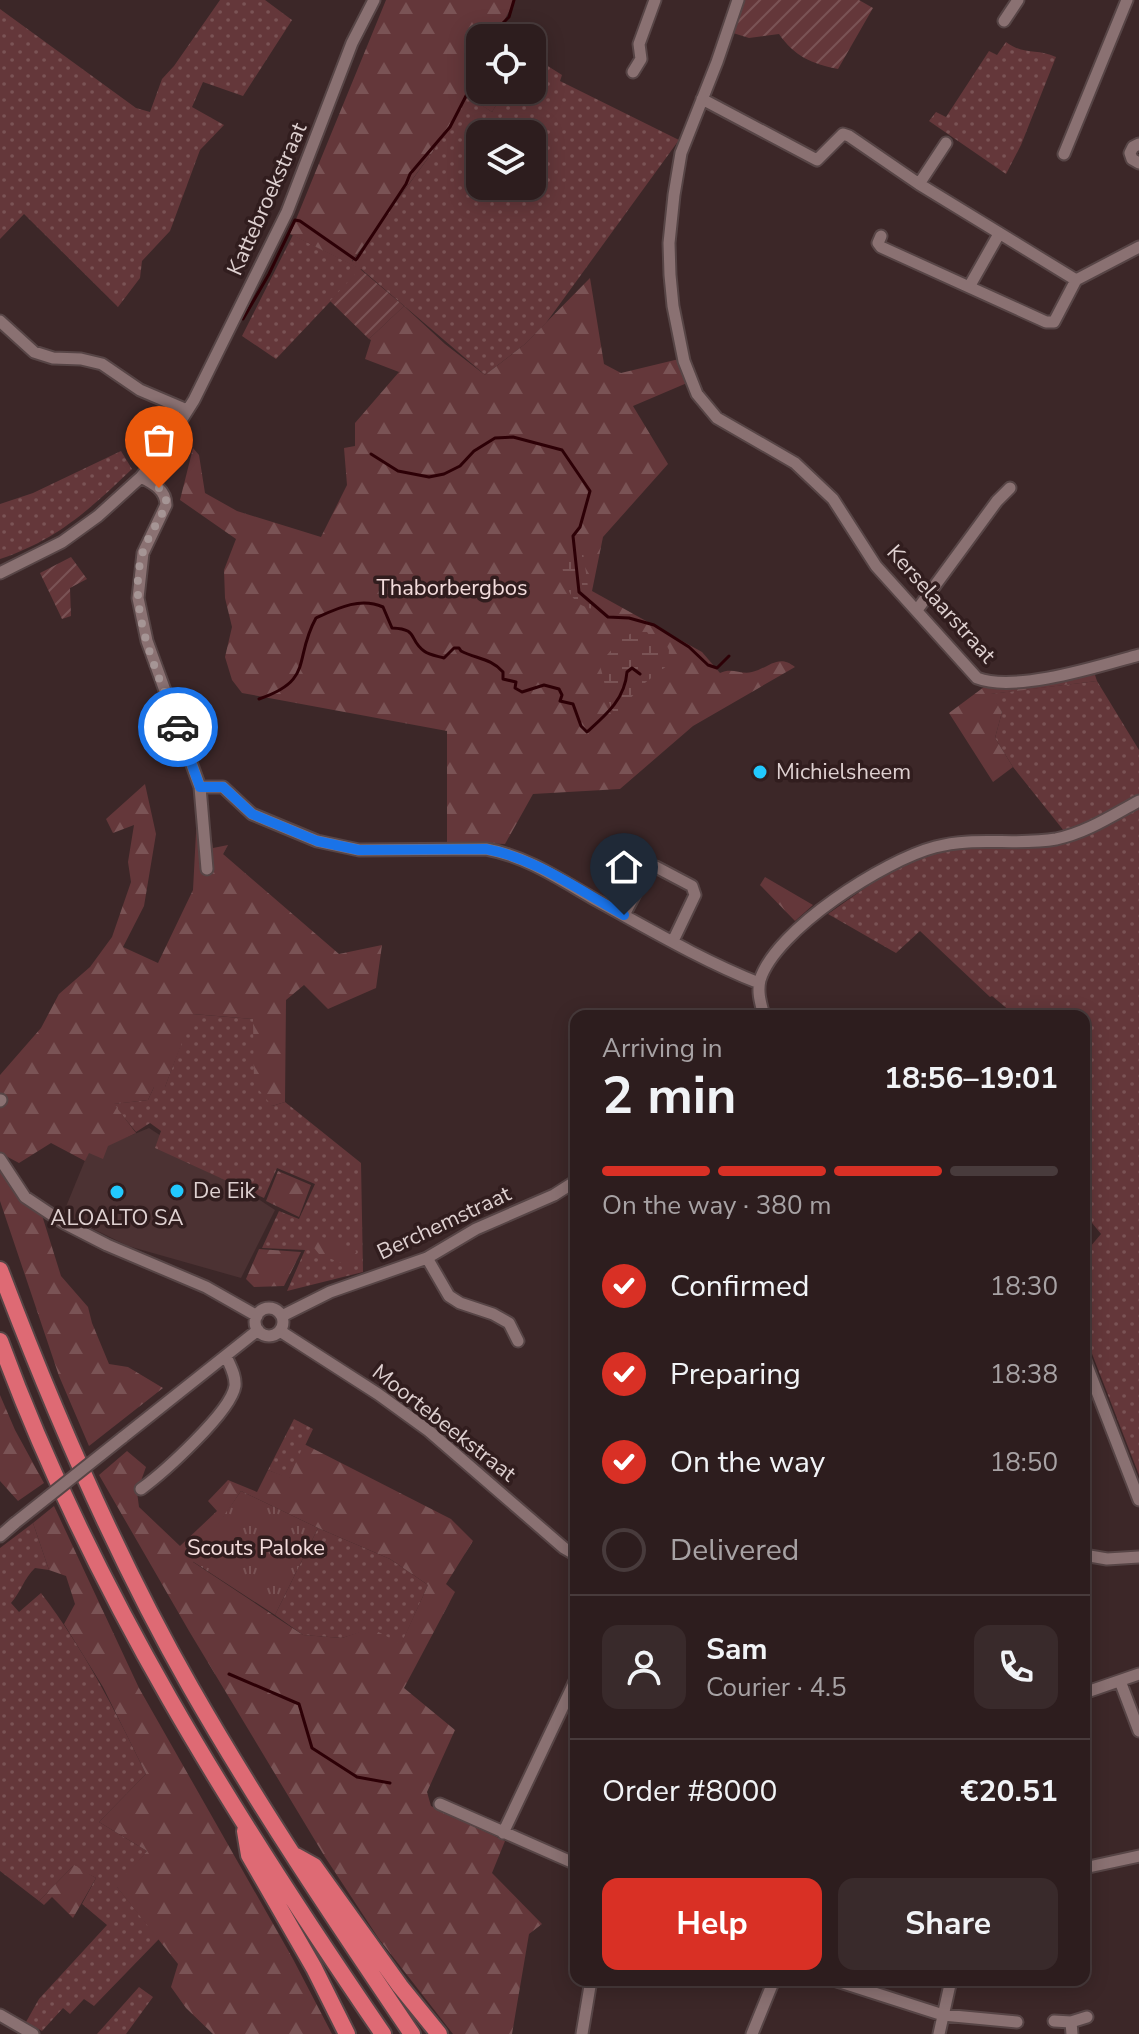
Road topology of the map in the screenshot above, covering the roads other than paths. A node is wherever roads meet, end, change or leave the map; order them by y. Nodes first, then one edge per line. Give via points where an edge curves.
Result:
1 (374, 0) edge
2 (655, 0) edge
3 (738, 0) edge
4 (1018, 0) edge
5 (1127, 0) edge
6 (1004, 21) dead end
7 (633, 72) dead end
8 (702, 99) junction
9 (946, 143) dead end
10 (1139, 144) edge
11 (1064, 154) dead end
12 (1139, 163) edge
13 (919, 184) junction
14 (999, 234) junction
15 (881, 236) dead end
16 (1139, 247) edge
17 (1076, 280) junction
18 (969, 287) junction
19 (0, 321) edge
20 (187, 410) junction
21 (141, 477) junction
22 (1010, 488) dead end
23 (0, 573) edge
24 (917, 610) junction
25 (1139, 655) edge
26 (200, 787) junction
27 (1139, 801) edge
28 (207, 869) dead end
29 (624, 915) junction
30 (673, 941) junction
31 (759, 983) junction
32 (762, 1010) edge
33 (0, 1159) edge
34 (570, 1185) edge
35 (427, 1258) junction
36 (0, 1270) edge
37 (257, 1316) junction
38 (282, 1316) junction
39 (258, 1330) junction
40 (280, 1331) junction
41 (0, 1341) edge
42 (518, 1341) dead end
43 (226, 1356) junction
44 (1090, 1373) edge
45 (141, 1489) dead end
46 (1139, 1500) edge
47 (0, 1536) edge
48 (570, 1552) edge
49 (1090, 1556) edge
50 (1139, 1557) edge
51 (1139, 1674) edge
52 (1120, 1681) junction
53 (1090, 1691) edge
54 (570, 1692) edge
55 (1139, 1731) edge
56 (440, 1804) dead end
57 (245, 1825) junction
58 (503, 1833) junction
59 (291, 1853) junction
60 (1139, 1856) edge
61 (570, 1861) edge
62 (1090, 1867) edge
63 (590, 1986) edge
64 (771, 1986) edge
65 (853, 1986) edge
66 (950, 1986) edge
67 (0, 2015) edge
68 (943, 2015) junction
69 (1087, 2017) dead end
70 (1054, 2021) dead end
71 (1017, 2022) dead end
72 (1071, 2028) edge
73 (33, 2034) edge
74 (347, 2034) edge
75 (383, 2034) edge
76 (412, 2034) edge
77 (439, 2034) edge
78 (582, 2034) edge
79 (752, 2034) edge
80 (939, 2034) edge

1 - 20 street, Kattebroekstraat via 352,43 287,212
2 - 7 street
3 - 8 street, Kerselaarstraat
4 - 6 street
5 - 11 street
8 - 13 street via 817,160 843,134
8 - 24 street, Kerselaarstraat via 681,153 669,243 673,306 694,386 717,418 812,477 833,499 876,566
9 - 13 street
10 - 12 street via 1130,153
13 - 14 street
14 - 17 street
14 - 18 street
15 - 18 street via 881,247
16 - 17 street
17 - 18 street via 1054,322
19 - 20 street via 34,352 102,364 140,390
20 - 21 street, Kattebroekstraat
21 - 23 street, Kattebroekstraat via 62,542
21 - 26 street via 166,499 143,553 138,598 147,641
22 - 24 street
24 - 25 street, Kerselaarstraat via 977,678 990,684 1066,675
26 - 28 street
26 - 29 street via 223,787 252,814 298,834 359,850 505,852
27 - 31 street via 1058,838 936,846 887,866 795,931
29 - 30 street
29 - 30 street via 648,869 656,867 692,886 695,895
30 - 31 street
31 - 32 street
33 - 37 street via 25,1197 64,1223
34 - 35 street, Berchemstraat
35 - 38 street, Berchemstraat via 330,1292
35 - 42 street via 449,1296 509,1323
36 - 59 highway via 42,1378 148,1607
37 - 38 street, Berchemstraat via 271,1308
37 - 39 street
38 - 40 street
39 - 40 street via 265,1336
39 - 43 street
40 - 48 street, Moortebeekstraat via 429,1431
41 - 57 highway via 21,1399 103,1573
43 - 45 street via 235,1390 184,1454
43 - 47 street, bridge
44 - 46 street
49 - 50 street
51 - 52 street
52 - 53 street
52 - 55 street
54 - 58 street
56 - 58 street
57 - 74 highway via 249,1855
57 - 75 highway
58 - 61 street
59 - 76 highway
59 - 77 highway via 314,1866
60 - 62 street
63 - 78 street
64 - 79 street
65 - 68 street
66 - 68 street
67 - 73 street
68 - 71 street
68 - 80 street
69 - 72 street
70 - 72 street

